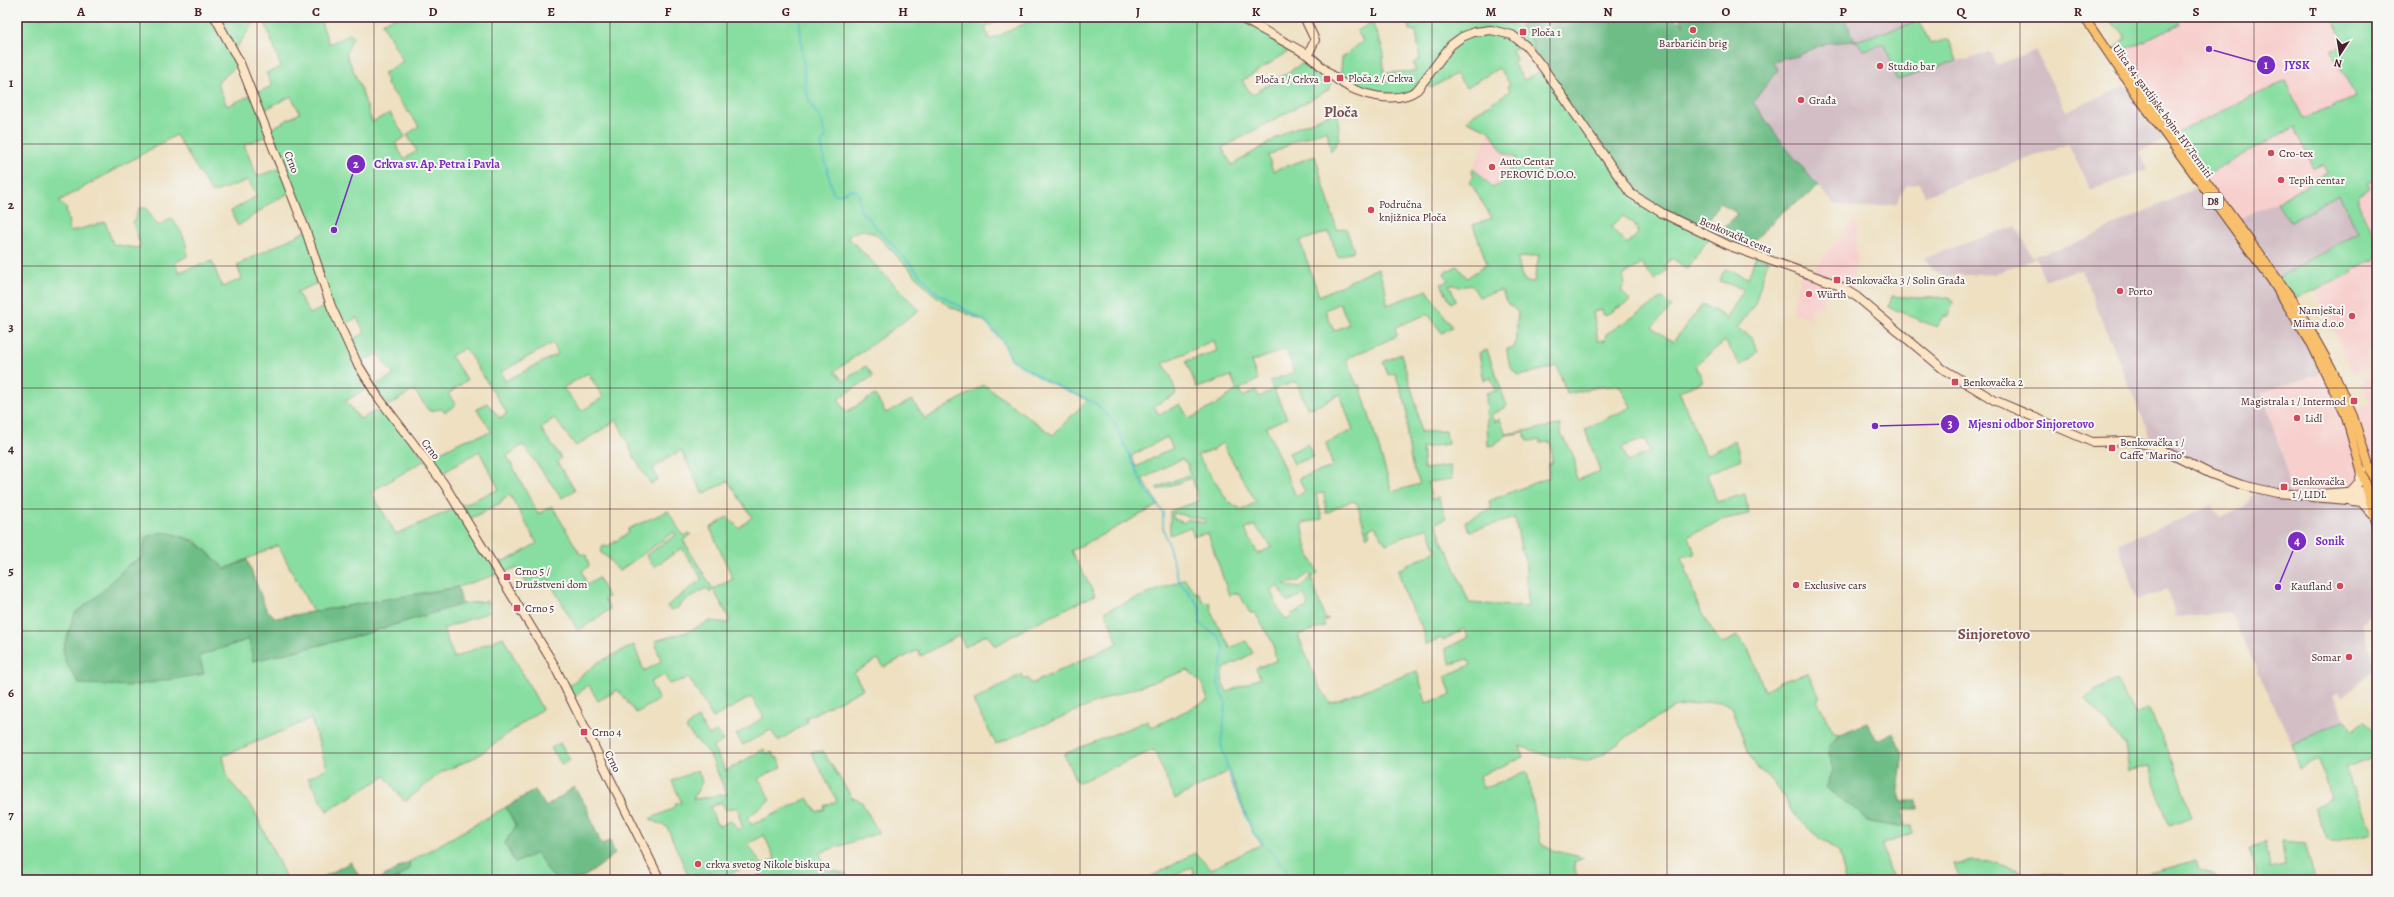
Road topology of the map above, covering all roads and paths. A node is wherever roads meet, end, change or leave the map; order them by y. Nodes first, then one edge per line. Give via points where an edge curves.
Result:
1 (215, 17) edge
2 (1239, 17) edge
3 (1304, 17) edge
4 (2084, 17) edge
5 (2090, 17) edge
6 (1308, 56) junction
7 (2367, 469) junction
8 (2377, 475) edge
9 (2375, 492) edge
10 (2349, 496) junction
11 (2376, 521) edge
12 (660, 880) edge

1 - 12 main road, Crno via 240,63 306,231 331,306 357,363 378,397 444,484 553,663
2 - 6 main road, Benkovačka cesta
3 - 6 main road via 1315,40
4 - 7 main road, Ulica 84. gardijske bojne HV Termiti / D8 via 2293,313 2337,393
5 - 7 main road, Ulica 84. gardijske bojne HV Termiti / D8 via 2114,54 2295,303 2342,392
6 - 10 main road, Benkovačka cesta via 1347,85 1380,97 1401,97 1417,90 1451,46 1462,37 1474,32 1491,30 1512,35 1526,46 1544,69 1630,193 1662,213 1736,248 1836,284 1857,297 1943,369 1994,400 2092,442 2130,441 2154,446 2211,474 2242,485 2322,500
7 - 8 main road
7 - 9 main road, Ulica 84. gardijske bojne HV Termiti / D8
7 - 10 main road
9 - 10 main road, Benkovačka cesta
9 - 11 main road, D8
10 - 11 main road via 2361,502

